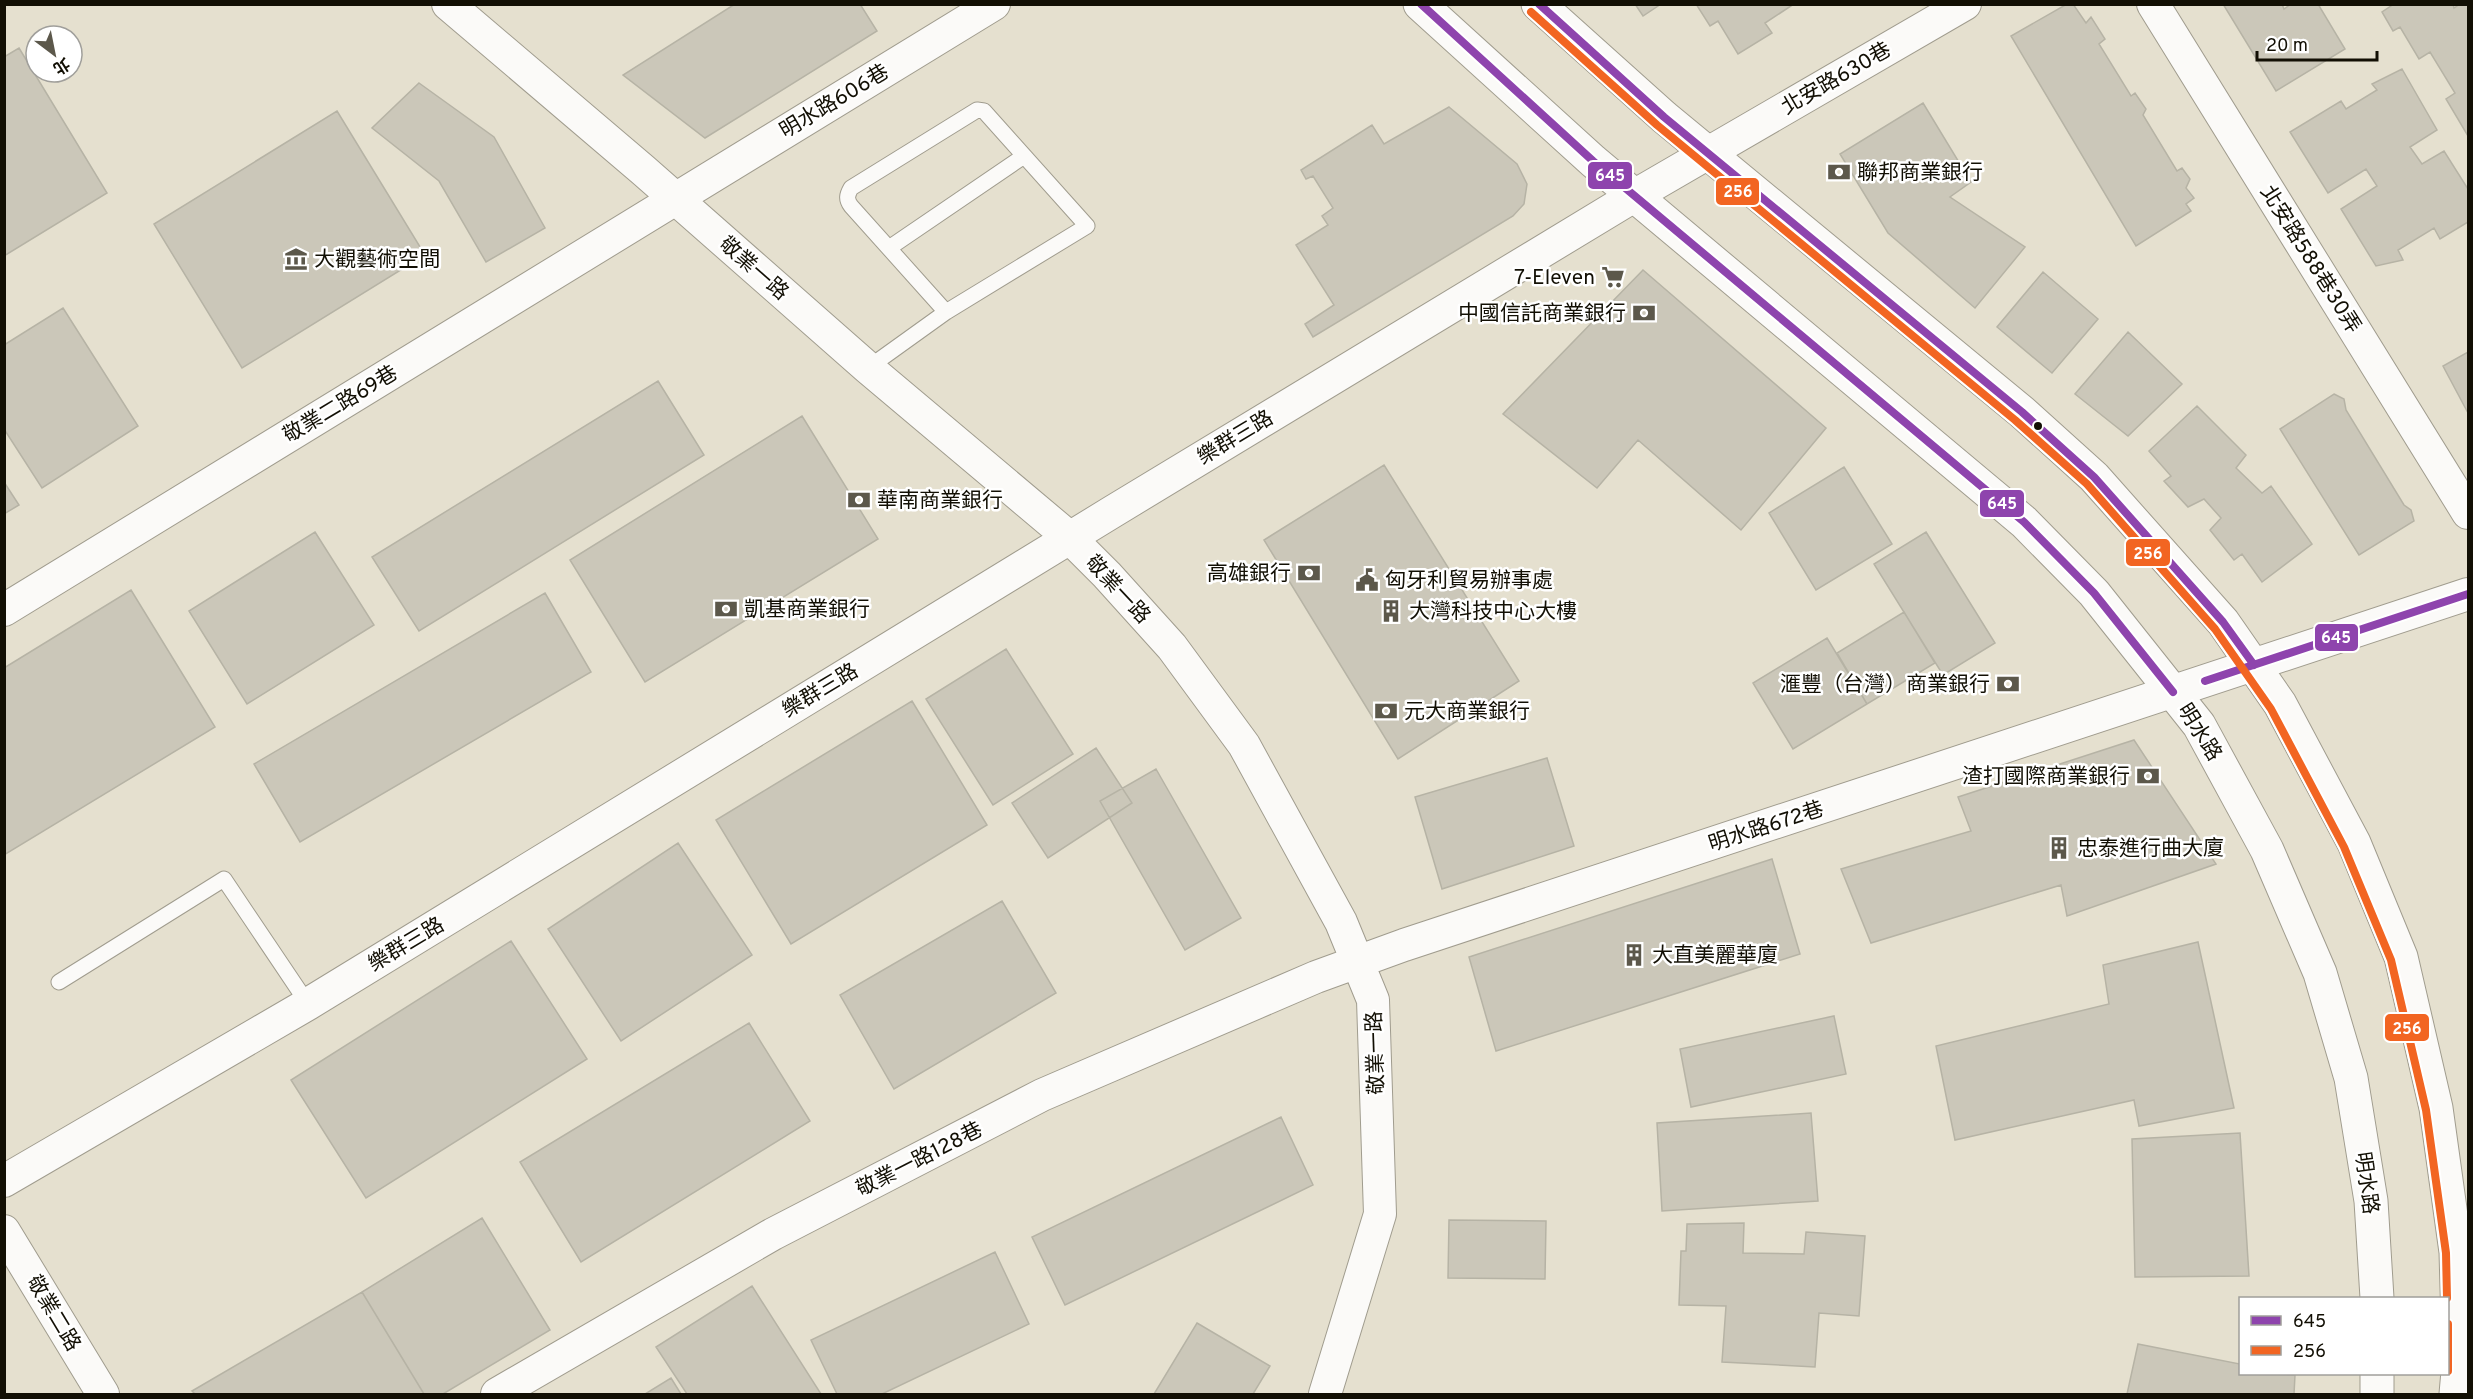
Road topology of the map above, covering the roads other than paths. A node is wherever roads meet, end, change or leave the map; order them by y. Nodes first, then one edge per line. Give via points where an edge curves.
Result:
1 (448, 4) edge
2 (994, 4) edge
3 (1420, 4) edge
4 (1538, 4) edge
5 (1965, 4) edge
6 (2152, 4) edge
7 (1708, 152) junction
8 (1024, 156) junction
9 (1634, 196) junction
10 (676, 200) junction
11 (889, 248) junction
12 (946, 312) junction
13 (868, 368) junction
14 (2469, 513) edge
15 (1070, 538) junction
16 (2469, 594) edge
17 (4, 610) edge
18 (2253, 665) junction
19 (2174, 692) junction
20 (1359, 960) junction
21 (59, 982) dead end
22 (308, 1004) junction
23 (4, 1181) edge
24 (4, 1231) edge
25 (2377, 1297) edge
26 (2378, 1375) edge
27 (103, 1395) edge
28 (497, 1395) edge
29 (1325, 1395) edge
30 (2377, 1395) edge
31 (2456, 1395) edge

1 - 10 street, 敬業一路
2 - 10 street, 明水路606巷
3 - 9 street, 明水路
4 - 7 street
5 - 7 street, 北安路630巷
6 - 14 street, 北安路588巷30弄
7 - 9 street, 北安路630巷
7 - 18 street via 2022,412 2094,477 2209,605
8 - 11 lane
8 - 11 lane via 984,111 977,110 851,188 847,200
8 - 12 lane via 1087,226
9 - 15 street, 樂群三路
9 - 19 street, 明水路 via 2024,522 2094,593
10 - 13 street, 敬業一路
10 - 17 street, 敬業二路69巷
11 - 12 lane
12 - 13 lane
13 - 15 street, 敬業一路
15 - 20 street, 敬業一路 via 1172,647 1244,745
15 - 22 street, 樂群三路
16 - 18 street, 明水路672巷
18 - 19 street, 明水路672巷
18 - 31 street via 2280,704 2354,843 2402,957 2436,1108 2456,1252
19 - 20 street, 明水路672巷
19 - 25 street, 明水路 via 2199,725 2267,850 2320,973 2351,1078 2371,1202
20 - 28 street, 敬業一路128巷 via 1042,1095 774,1234
20 - 29 street, 敬業一路 via 1373,1000 1380,1214
21 - 22 lane via 224,879
22 - 23 street, 樂群三路
24 - 27 street, 敬業二路
26 - 30 street

